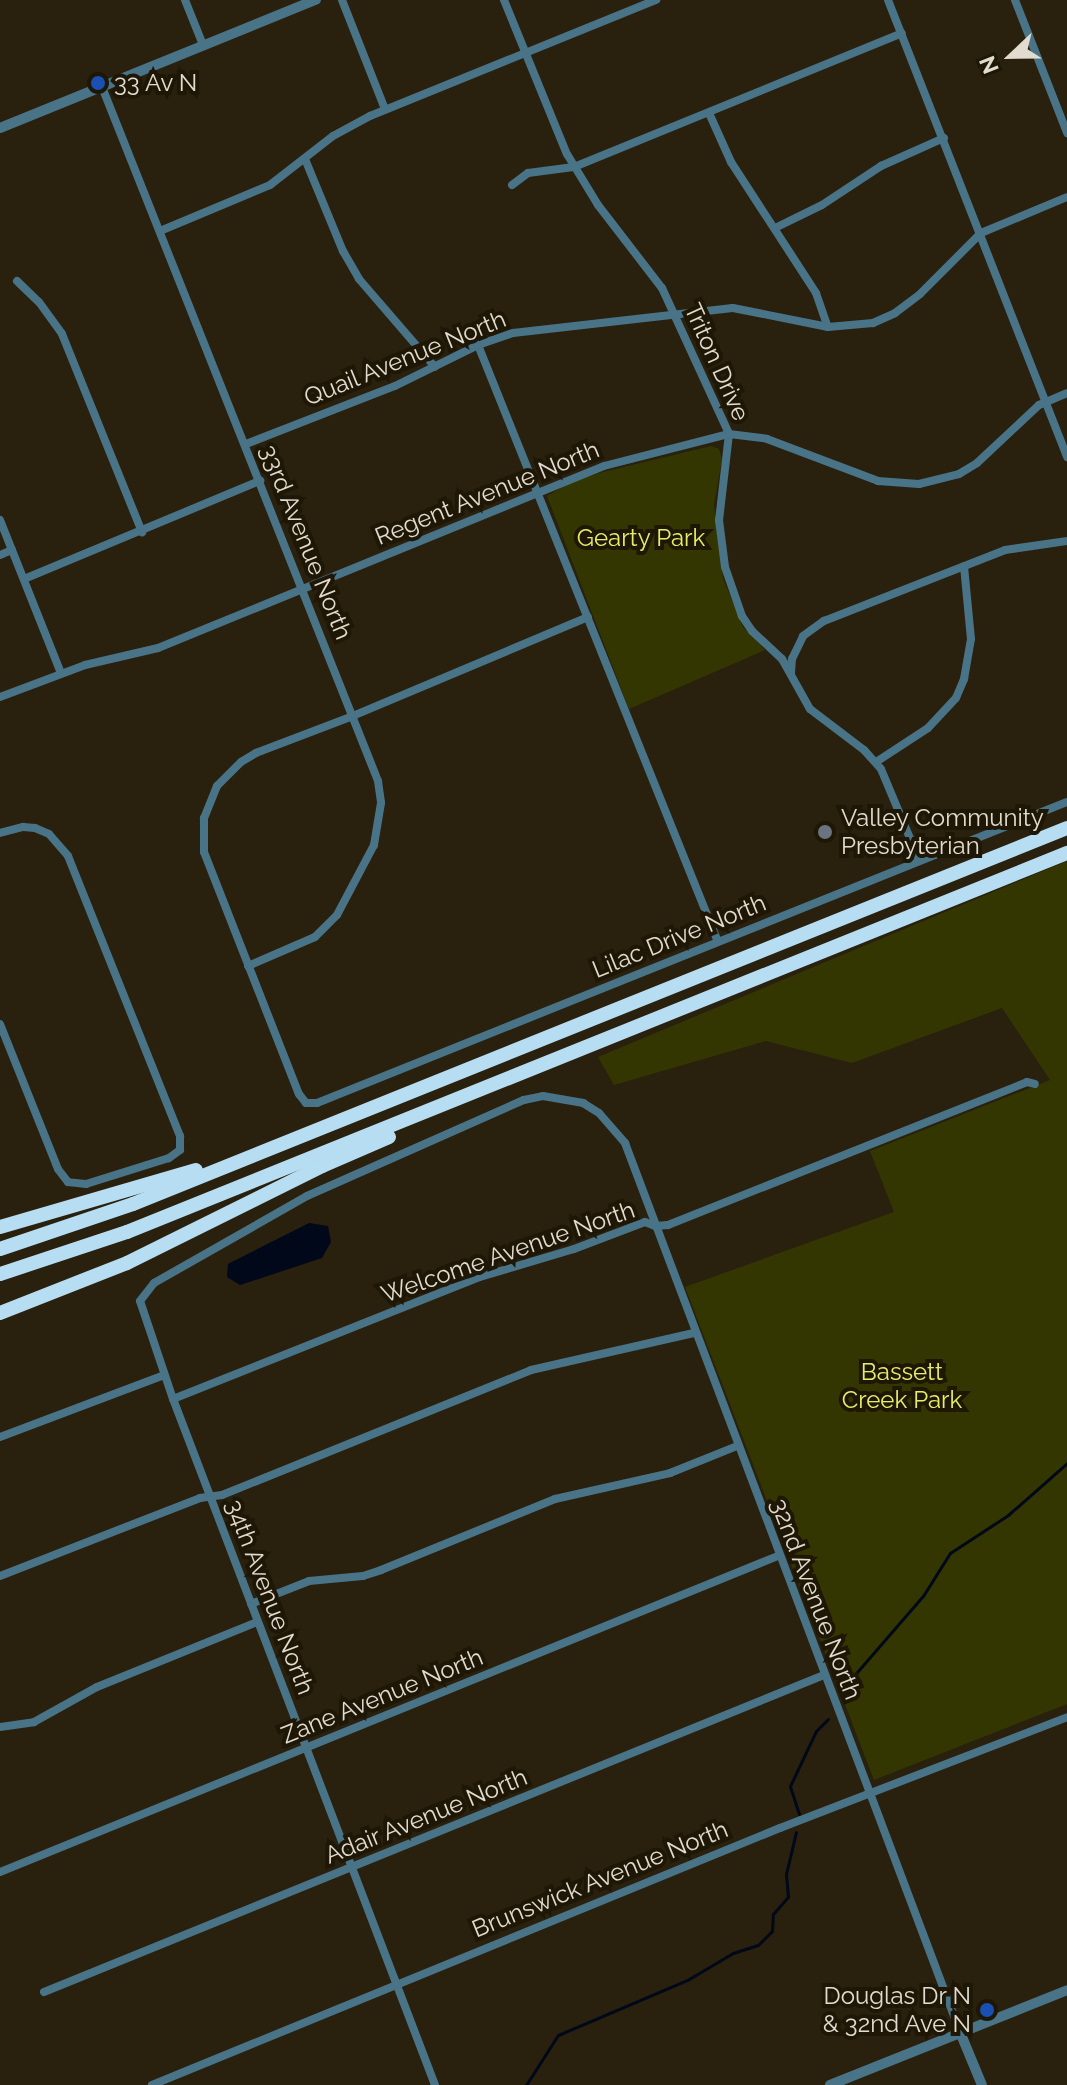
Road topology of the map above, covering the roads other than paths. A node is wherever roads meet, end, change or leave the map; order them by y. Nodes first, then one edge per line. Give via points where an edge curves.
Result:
1 (185, 0) edge
2 (316, 0) edge
3 (342, 0) edge
4 (504, 0) edge
5 (656, 0) edge
6 (888, 0) edge
7 (1015, 0) edge
8 (902, 33) junction
9 (203, 45) junction
10 (524, 53) junction
11 (102, 87) junction
12 (385, 109) junction
13 (709, 113) junction
14 (0, 128) edge
15 (1067, 133) edge
16 (944, 138) junction
17 (305, 159) junction
18 (574, 167) junction
19 (512, 185) dead end
20 (1067, 197) edge
21 (775, 228) junction
22 (160, 231) junction
23 (981, 233) junction
24 (17, 281) dead end
25 (675, 313) junction
26 (828, 327) junction
27 (478, 345) junction
28 (435, 367) junction
29 (1067, 393) edge
30 (1046, 402) junction
31 (729, 434) junction
32 (246, 444) junction
33 (1067, 457) edge
34 (260, 481) junction
35 (538, 493) junction
36 (0, 520) edge
37 (142, 532) junction
38 (1067, 541) edge
39 (12, 550) junction
40 (0, 555) edge
41 (964, 566) junction
42 (24, 579) junction
43 (304, 589) junction
44 (588, 617) junction
45 (61, 673) junction
46 (791, 673) junction
47 (0, 697) edge
48 (353, 716) junction
49 (876, 762) junction
50 (1067, 802) edge
51 (1067, 828) edge
52 (0, 833) edge
53 (1067, 853) edge
54 (919, 860) junction
55 (718, 942) junction
56 (248, 966) junction
57 (0, 1024) edge
58 (1035, 1084) dead end
59 (452, 1102) junction
60 (284, 1143) junction
61 (655, 1226) junction
62 (0, 1227) edge
63 (0, 1249) edge
64 (0, 1274) edge
65 (140, 1301) joint
66 (0, 1313) edge
67 (694, 1333) junction
68 (164, 1375) junction
69 (173, 1399) junction
70 (0, 1437) edge
71 (737, 1446) junction
72 (210, 1497) junction
73 (778, 1556) junction
74 (0, 1576) edge
75 (251, 1604) junction
76 (257, 1622) junction
77 (824, 1675) junction
78 (1067, 1717) edge
79 (0, 1727) edge
80 (307, 1748) junction
81 (869, 1794) junction
82 (353, 1868) junction
83 (0, 1872) edge
84 (398, 1985) junction
85 (1067, 1990) edge
86 (44, 1992) dead end
87 (960, 2032) junction
88 (152, 2085) edge
89 (435, 2085) edge
90 (830, 2085) edge
91 (982, 2085) edge

1 - 9 street
2 - 9 street
3 - 12 street
4 - 10 street, Triton Drive
5 - 10 street
6 - 8 street
7 - 15 street
8 - 13 street
8 - 16 street
9 - 11 street
10 - 12 street
10 - 18 street, Triton Drive
11 - 14 street
11 - 22 street, 33rd Avenue North
12 - 17 street via 349,126
13 - 18 street
13 - 21 street via 731,162
16 - 21 street via 881,166
16 - 23 street
17 - 22 street via 251,196
17 - 28 street via 359,279
18 - 19 street via 528,173
18 - 25 street, Triton Drive
20 - 23 street, Quail Avenue North
21 - 26 street via 816,293
22 - 32 street, 33rd Avenue North
23 - 26 street, Quail Avenue North via 895,313 861,326
23 - 30 street
24 - 37 street via 62,334
25 - 26 street, Quail Avenue North via 743,309
25 - 27 street, Quail Avenue North via 513,333
25 - 31 street, Triton Drive
27 - 28 street, Quail Avenue North
27 - 35 street
28 - 32 street, Quail Avenue North
29 - 30 street, Regent Avenue North
30 - 31 street, Regent Avenue North via 977,463 959,474 919,484 878,481 767,439
30 - 33 street
31 - 35 street, Regent Avenue North via 604,466
31 - 46 street, Triton Drive via 719,520 728,577 742,616
32 - 34 street, 33rd Avenue North
34 - 37 street
34 - 43 street, 33rd Avenue North
35 - 43 street, Regent Avenue North
35 - 44 street
36 - 39 street
37 - 42 street
38 - 41 street via 1005,550
39 - 40 street
39 - 42 street
41 - 46 street via 812,628 796,647
41 - 49 street via 971,639 956,698 928,728
42 - 45 street
43 - 45 street, Regent Avenue North via 158,648
43 - 48 street, 33rd Avenue North
44 - 48 street
44 - 55 street
45 - 47 street, Regent Avenue North
46 - 49 street, Triton Drive via 810,709
48 - 56 street, 33rd Avenue North via 378,781 379,824 370,855 348,900 325,930
48 - 56 street via 241,762 209,801 204,852
49 - 54 street, Triton Drive
50 - 54 street, Lilac Drive North
51 - 60 highway
52 - 57 street via 35,828 49,834 68,856 180,1136 180,1150 86,1184 68,1182 58,1169
53 - 59 highway
54 - 55 street, Lilac Drive North
55 - 56 street, Lilac Drive North via 317,1103 306,1103 297,1089
58 - 61 street, Welcome Avenue North via 1027,1082
59 - 64 highway via 127,1232
59 - 66 highway via 127,1263
60 - 62 highway
60 - 63 highway via 133,1204
61 - 65 street, 32nd Avenue North via 615,1128 583,1103 543,1096 307,1196 154,1283
61 - 67 street, 32nd Avenue North
61 - 69 street, Welcome Avenue North via 645,1222 480,1277
65 - 68 street, 34th Avenue North
67 - 71 street, 32nd Avenue North
67 - 72 street via 531,1370
68 - 69 street, 34th Avenue North
68 - 70 street
69 - 72 street, 34th Avenue North
71 - 73 street, 32nd Avenue North
71 - 75 street via 670,1473 555,1499 372,1573 309,1581
72 - 74 street
72 - 75 street, 34th Avenue North
73 - 77 street, 32nd Avenue North
73 - 80 street, Zane Avenue North
75 - 76 street, 34th Avenue North
76 - 79 street via 97,1687 34,1722
76 - 80 street, 34th Avenue North
77 - 81 street, 32nd Avenue North
77 - 82 street, Adair Avenue North
78 - 81 street, Brunswick Avenue North
80 - 82 street, 34th Avenue North
80 - 83 street, Zane Avenue North
81 - 84 street, Brunswick Avenue North
81 - 87 street, 32nd Avenue North
82 - 84 street, 34th Avenue North
82 - 86 street, Adair Avenue North
84 - 88 street, Brunswick Avenue North
84 - 89 street, 34th Avenue North
85 - 87 street
87 - 90 street
87 - 91 street, 32nd Avenue North

